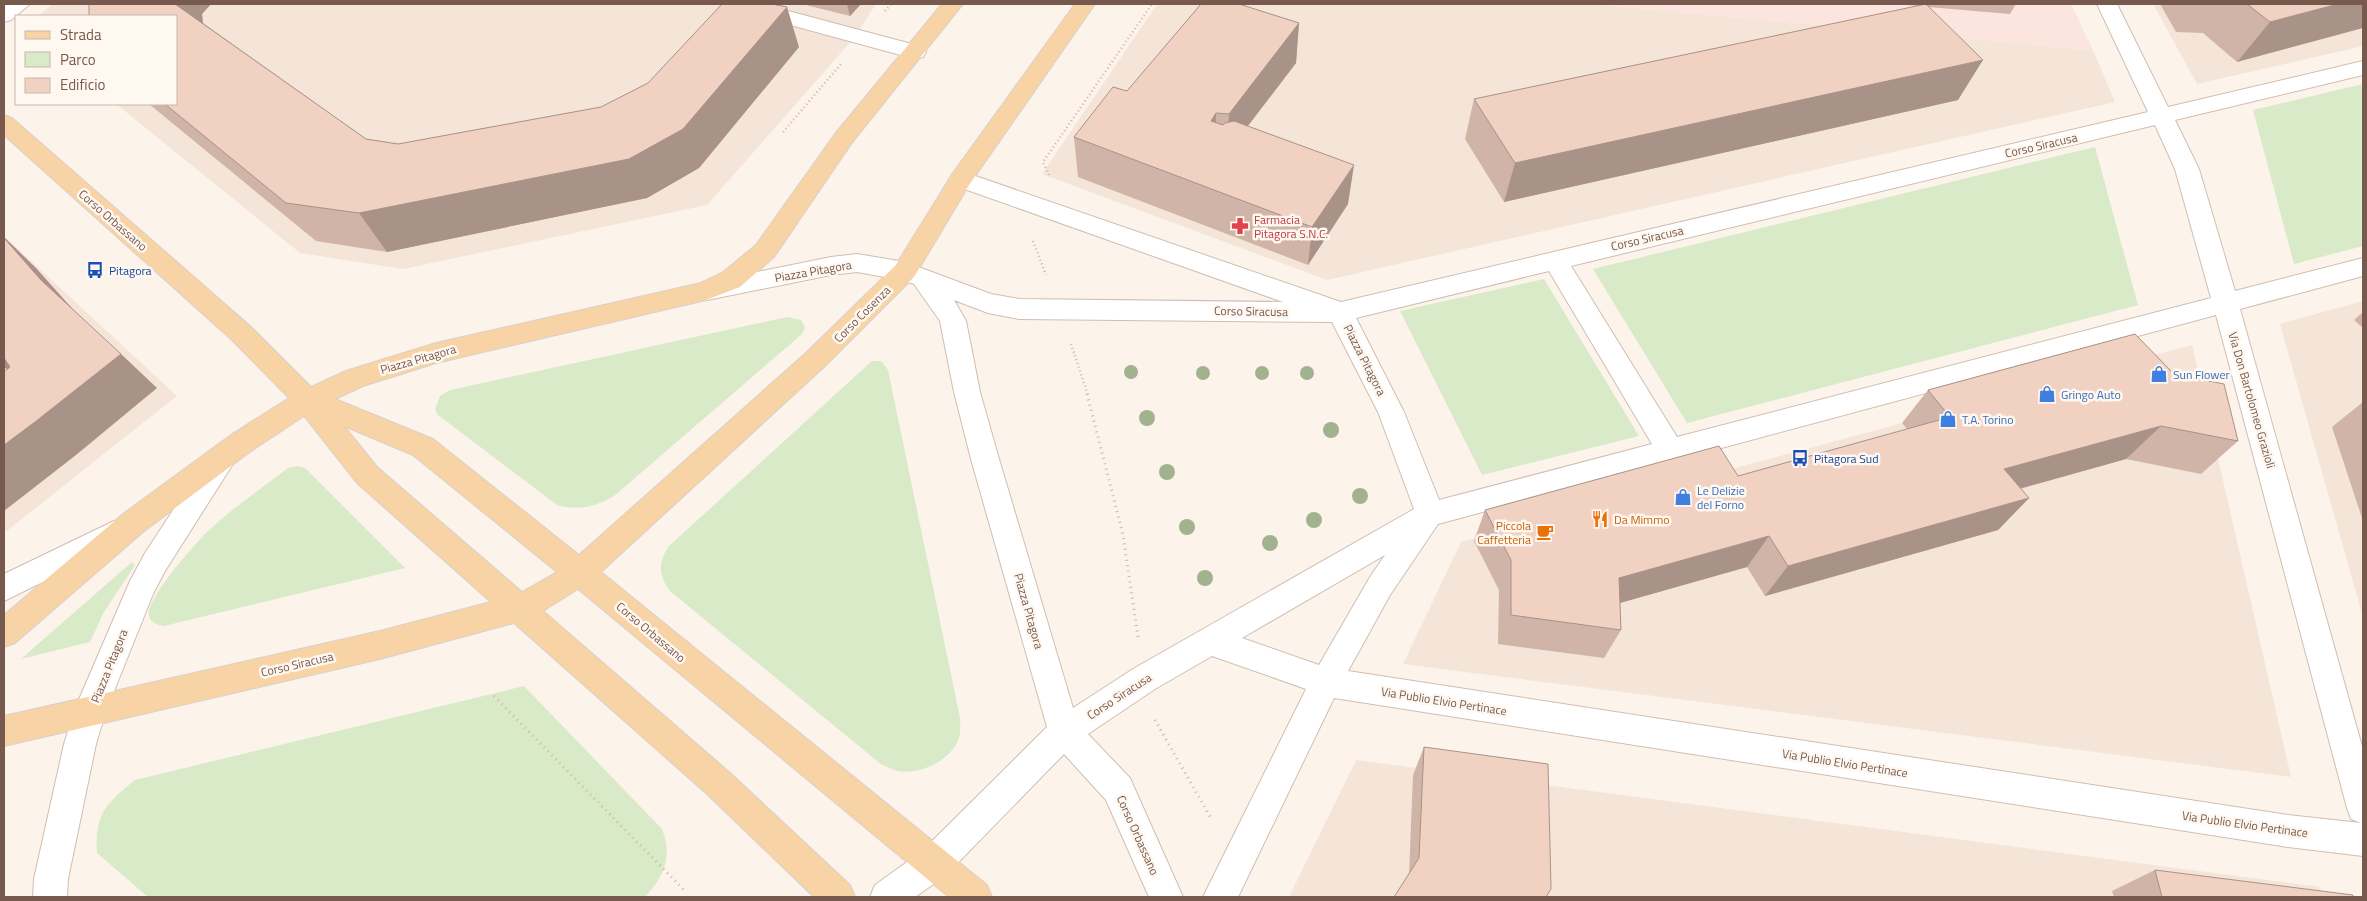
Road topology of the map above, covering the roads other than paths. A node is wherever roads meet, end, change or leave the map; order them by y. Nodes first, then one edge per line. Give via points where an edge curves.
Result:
1 (20, 4) edge
2 (739, 4) edge
3 (953, 4) edge
4 (1085, 4) edge
5 (2107, 4) edge
6 (4, 15) edge
7 (914, 52) junction
8 (2363, 68) edge
9 (2162, 116) junction
10 (4, 123) edge
11 (961, 179) junction
12 (1555, 260) junction
13 (2363, 267) edge
14 (915, 275) junction
15 (706, 291) junction
16 (2225, 305) junction
17 (1340, 312) junction
18 (307, 400) junction
19 (1671, 451) junction
20 (224, 456) junction
21 (1430, 514) junction
22 (134, 523) junction
23 (580, 573) junction
24 (4, 588) edge
25 (521, 608) junction
26 (4, 633) edge
27 (1210, 641) junction
28 (1326, 682) junction
29 (90, 711) junction
30 (4, 731) edge
31 (1064, 732) junction
32 (2363, 808) edge
33 (2363, 840) edge
34 (933, 864) junction
35 (50, 897) edge
36 (838, 897) edge
37 (887, 897) edge
38 (975, 897) edge
39 (1166, 897) edge
40 (1220, 897) edge

1 - 6 street
2 - 7 street
3 - 7 main road
4 - 11 main road, Corso Cosenza
5 - 9 street, Via Don Bartolomeo Grazioli
7 - 15 main road via 839,145 765,251 731,280
8 - 9 street, Corso Siracusa
9 - 12 street, Corso Siracusa
9 - 16 street, Via Don Bartolomeo Grazioli via 2187,169
10 - 18 main road, Corso Orbassano via 241,333
11 - 14 main road, Corso Cosenza
11 - 17 street, Piazza Pitagora
12 - 17 street, Corso Siracusa
12 - 19 street
13 - 16 street, Corso Siracusa
14 - 15 street, Piazza Pitagora via 857,263
14 - 17 street, Corso Siracusa via 988,303 1019,309
14 - 23 main road, Corso Cosenza via 816,359
14 - 31 street, Piazza Pitagora via 942,302 952,321 984,459
15 - 18 main road, Piazza Pitagora via 436,353 355,378
16 - 19 street, Corso Siracusa
16 - 32 street, Via Don Bartolomeo Grazioli
17 - 21 street, Piazza Pitagora via 1391,412
18 - 20 main road, Piazza Pitagora
18 - 23 main road, Corso Orbassano via 423,447
18 - 25 main road, Corso Orbassano via 367,474
19 - 21 street, Corso Siracusa
20 - 22 main road, Piazza Pitagora
20 - 29 street, Piazza Pitagora via 140,590
21 - 27 street, Corso Siracusa
21 - 28 street via 1380,586
22 - 24 street
22 - 26 main road, Piazza Pitagora
23 - 25 main road, Corso Siracusa
23 - 34 main road, Corso Orbassano
25 - 29 main road, Corso Siracusa via 380,645
25 - 36 main road, Corso Orbassano via 718,783
27 - 28 street
27 - 31 street, Corso Siracusa via 1144,679
28 - 33 street, Via Publio Elvio Pertinace
28 - 40 street
29 - 30 main road, Corso Siracusa
29 - 35 street, Piazza Pitagora via 51,878
31 - 34 street
31 - 39 street, Corso Orbassano via 1118,789
34 - 37 street
34 - 38 main road, Corso Orbassano

